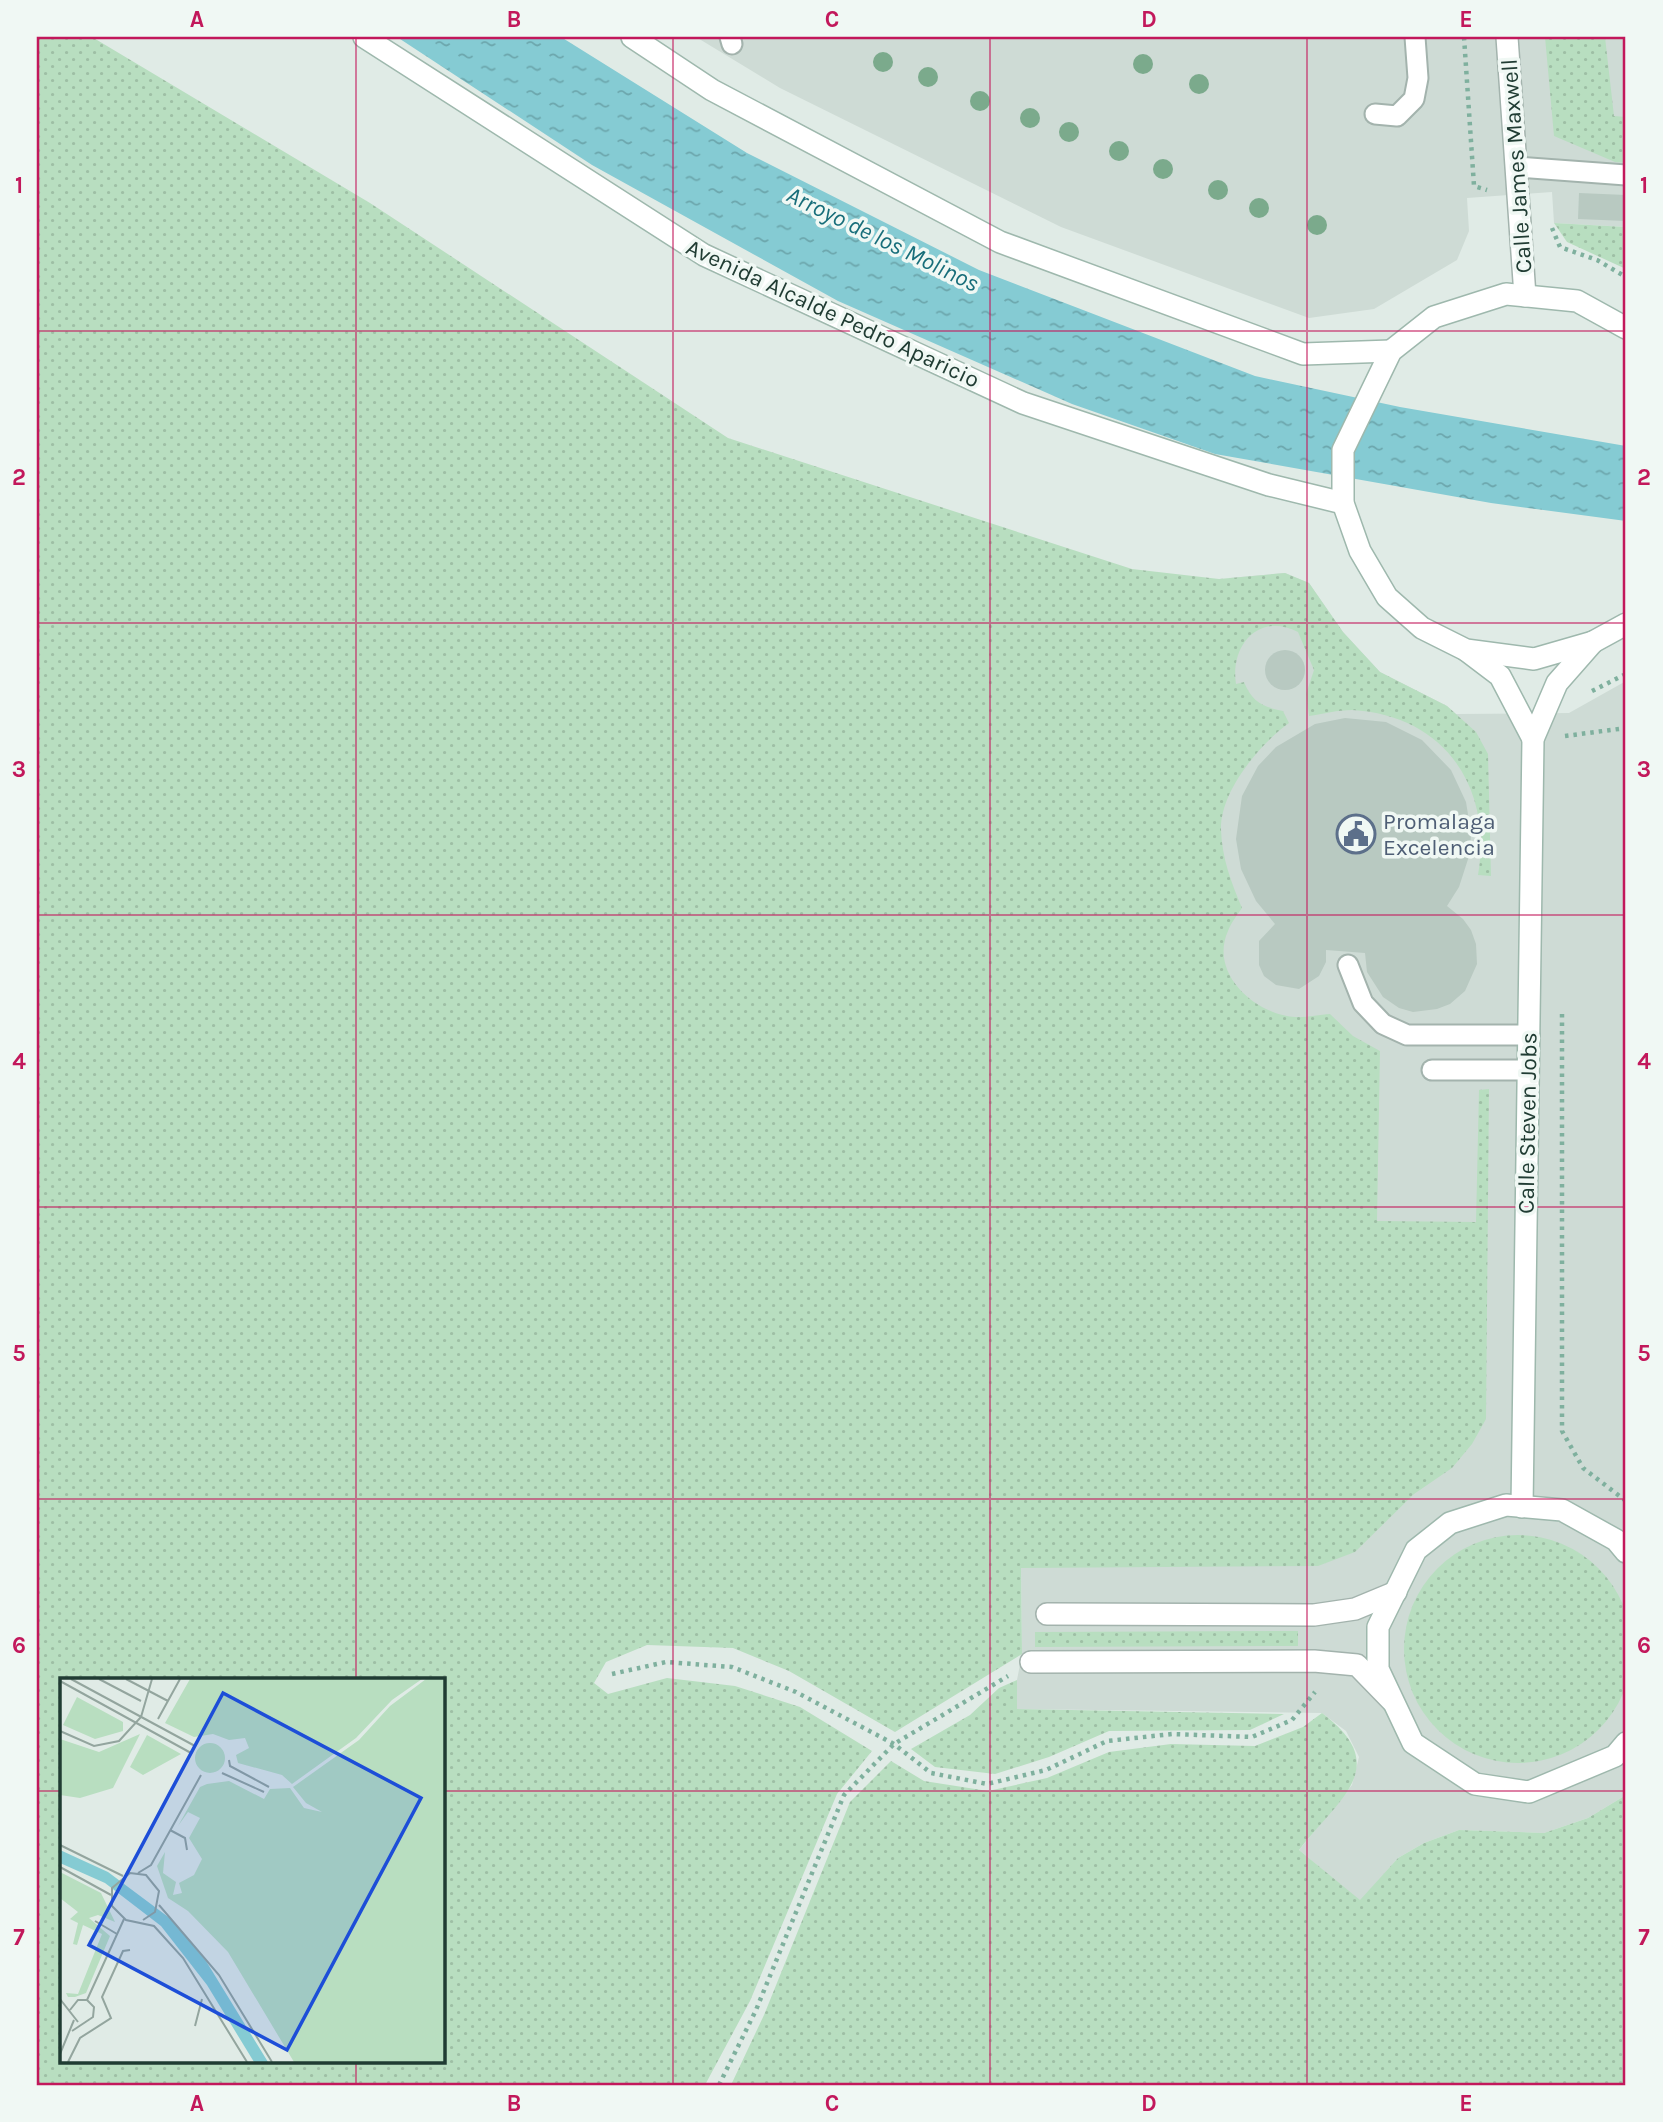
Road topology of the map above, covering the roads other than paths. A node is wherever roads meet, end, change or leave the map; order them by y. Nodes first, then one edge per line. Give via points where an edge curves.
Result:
1 (364, 37) edge
2 (632, 37) edge
3 (1415, 37) edge
4 (1507, 37) edge
5 (1375, 114) dead end
6 (1516, 167) junction
7 (1626, 175) edge
8 (1525, 296) junction
9 (1626, 328) edge
10 (1391, 351) junction
11 (1343, 503) junction
12 (1626, 624) edge
13 (1593, 642) junction
14 (1465, 650) junction
15 (1533, 740) junction
16 (1348, 965) dead end
17 (1529, 1035) junction
18 (1432, 1070) dead end
19 (1528, 1070) junction
20 (1522, 1507) junction
21 (1626, 1552) edge
22 (1396, 1592) junction
23 (1047, 1614) dead end
24 (1031, 1662) road end
25 (1393, 1702) junction
26 (1626, 1743) edge

1 - 11 street, Avenida Alcalde Pedro Aparicio via 704,255 1023,402 1269,485
2 - 10 street via 712,90 1000,242 1303,354
3 - 5 lane via 1418,78 1414,99 1397,116
4 - 6 street, Calle James Maxwell
6 - 7 lane
6 - 8 street, Calle James Maxwell
8 - 9 street via 1577,301
8 - 10 street via 1506,295 1434,317
10 - 11 street via 1343,450
11 - 14 street via 1360,551 1387,597 1422,628
12 - 13 street
13 - 14 street via 1534,659
13 - 15 street, Calle Steven Jobs via 1557,683
14 - 15 street, Calle Steven Jobs via 1500,676
15 - 17 street, Calle Steven Jobs
16 - 17 lane via 1363,1003 1383,1024 1407,1035
17 - 19 street, Calle Steven Jobs
18 - 19 lane
19 - 20 street, Calle Steven Jobs
20 - 21 street via 1562,1510 1616,1540
20 - 22 street via 1506,1505 1450,1523 1416,1550
22 - 23 street via 1355,1609 1314,1615
22 - 25 street via 1378,1627 1378,1669
24 - 25 street via 1314,1661 1357,1665
25 - 26 street via 1413,1743 1475,1784 1529,1792 1615,1756

